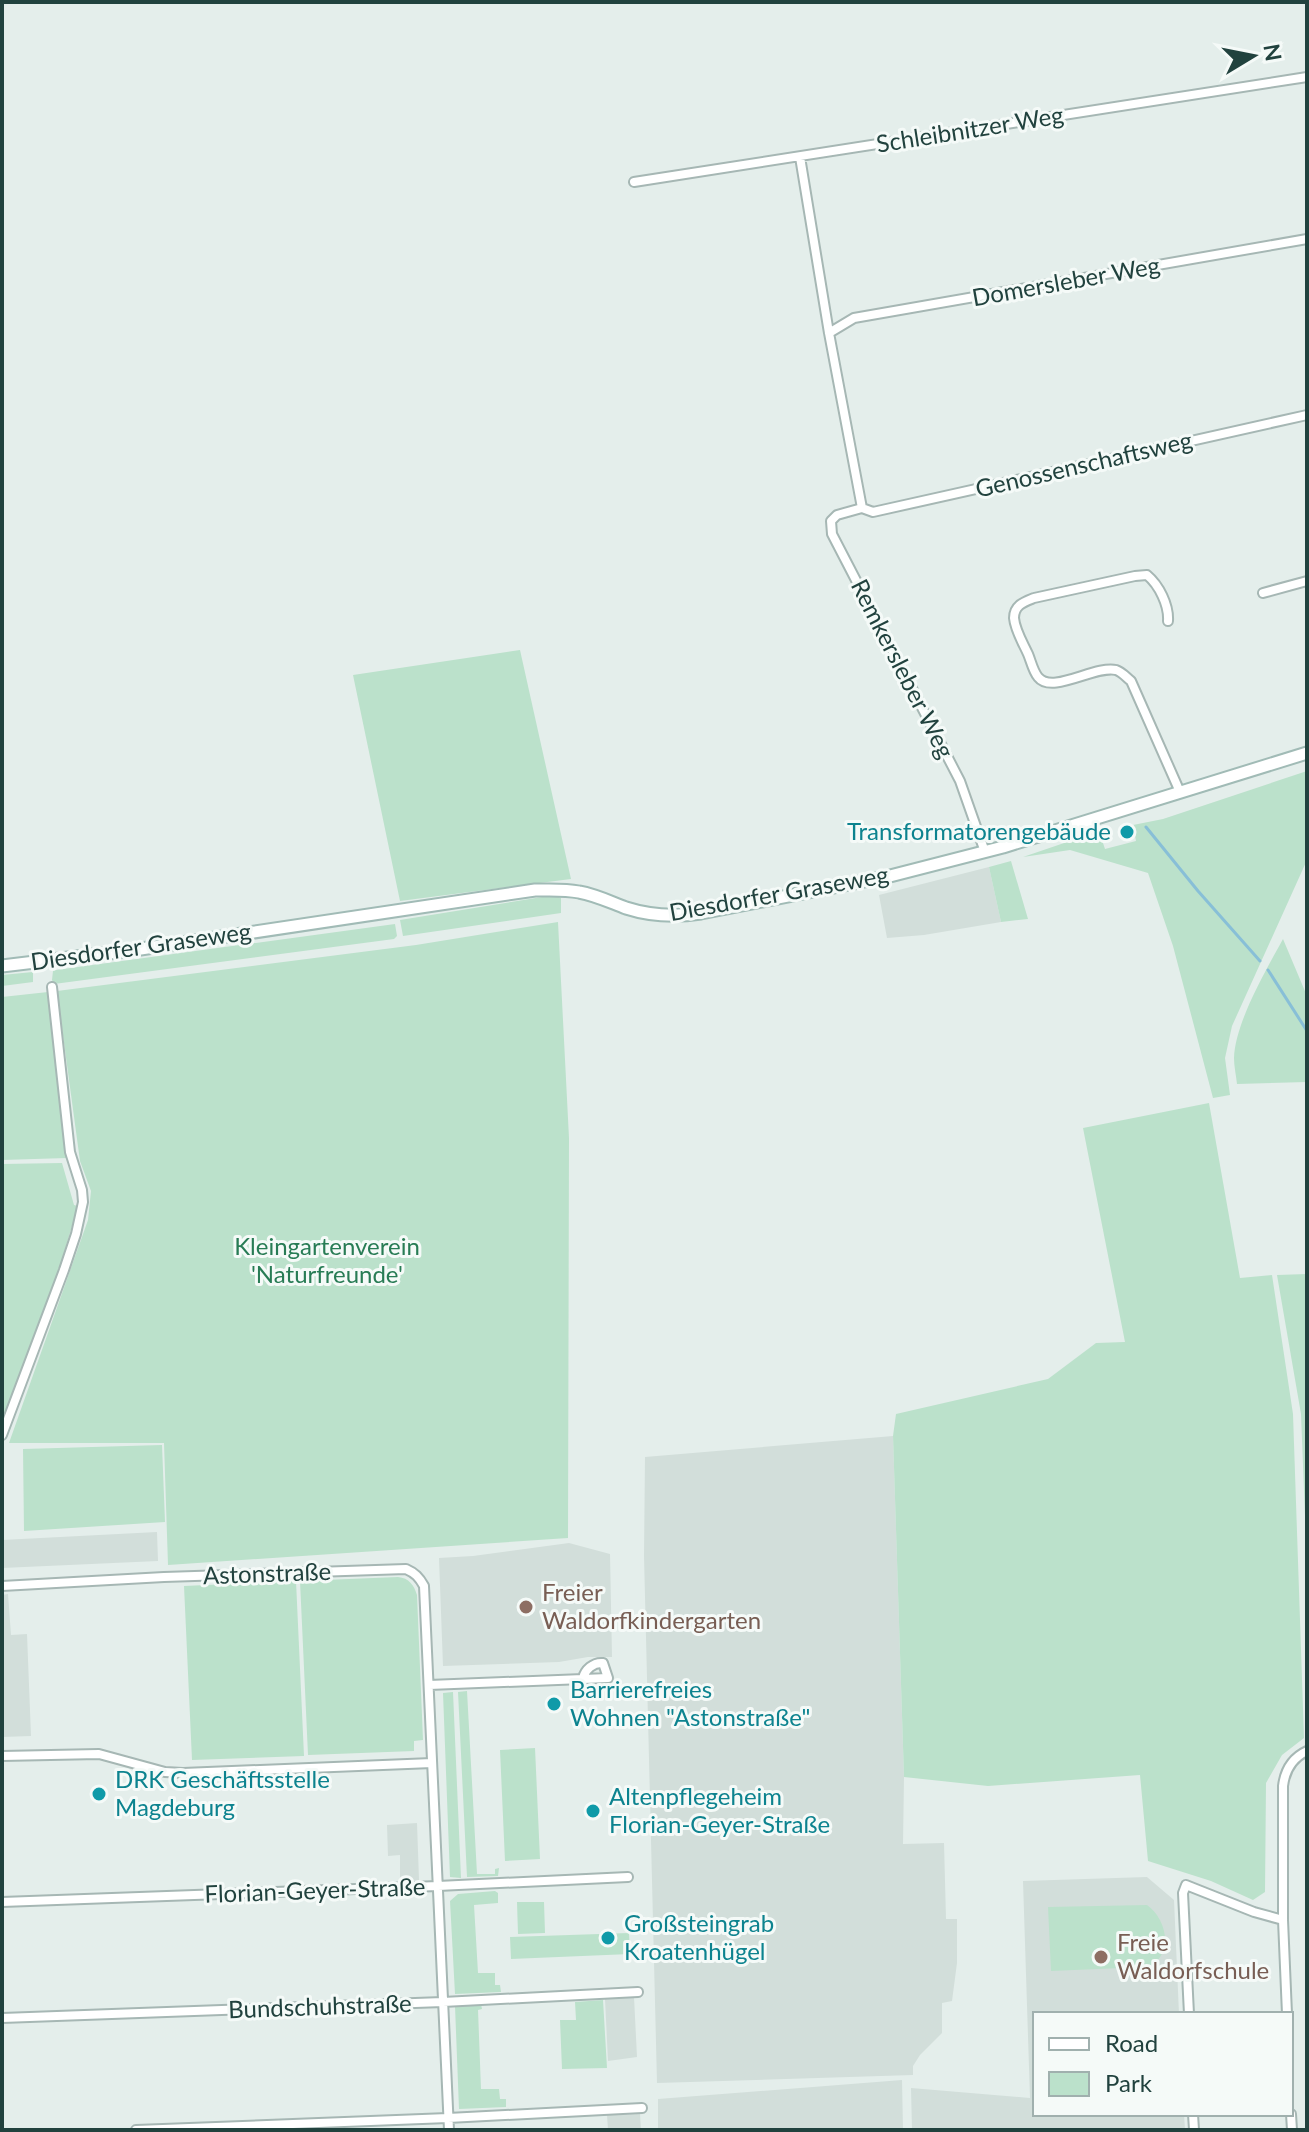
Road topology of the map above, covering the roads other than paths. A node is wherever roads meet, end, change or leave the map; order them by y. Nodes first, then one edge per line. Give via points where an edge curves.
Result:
1 (1307, 77) edge
2 (800, 157) junction
3 (634, 182) dead end
4 (1307, 239) edge
5 (829, 333) junction
6 (1307, 415) edge
7 (862, 508) junction
8 (1307, 581) edge
9 (1263, 593) dead end
10 (1168, 621) dead end
11 (1307, 753) edge
12 (1180, 792) junction
13 (985, 852) junction
14 (2, 966) edge
15 (52, 987) dead end
16 (2, 1435) edge
17 (2, 1586) edge
18 (583, 1678) dead end
19 (429, 1685) junction
20 (1307, 1751) edge
21 (2, 1756) edge
22 (432, 1763) junction
23 (628, 1877) dead end
24 (438, 1886) junction
25 (2, 1902) edge
26 (1283, 1920) junction
27 (638, 1992) dead end
28 (443, 2002) junction
29 (1189, 2012) edge
30 (1287, 2012) edge
31 (2, 2018) edge
32 (642, 2108) dead end
33 (448, 2118) junction
34 (136, 2130) edge
35 (449, 2130) edge

1 - 2 street, Schleibnitzer Weg
2 - 3 street, Schleibnitzer Weg
2 - 5 street
4 - 5 street, Domersleber Weg via 854,318
5 - 7 street
6 - 7 street, Genossenschaftsweg via 873,512
7 - 13 street, Remkersleber Weg via 837,515 831,521 832,534 960,781
8 - 9 street
10 - 12 street via 1156,582 1147,575 1034,598 1022,603 1014,616 1045,683 1105,669 1119,670 1131,681
11 - 12 main road, Diesdorfer Graseweg
12 - 13 main road, Diesdorfer Graseweg
13 - 14 main road, Diesdorfer Graseweg via 691,914 648,913 575,891 535,890
15 - 16 street via 70,1152 83,1202 64,1270
17 - 19 street, Astonstraße via 406,1569 424,1586
18 - 19 street
19 - 22 street, Astonstraße
20 - 26 street via 1292,1763 1283,1781
21 - 22 street via 99,1754 183,1773
22 - 24 street, Astonstraße
23 - 24 street, Florian-Geyer-Straße
24 - 25 street, Florian-Geyer-Straße
24 - 28 street, Astonstraße
26 - 29 street via 1186,1885
26 - 30 street
27 - 28 street, Bundschuhstraße
28 - 31 street, Bundschuhstraße
28 - 33 street, Astonstraße
32 - 33 street
33 - 34 street
33 - 35 street, Astonstraße

